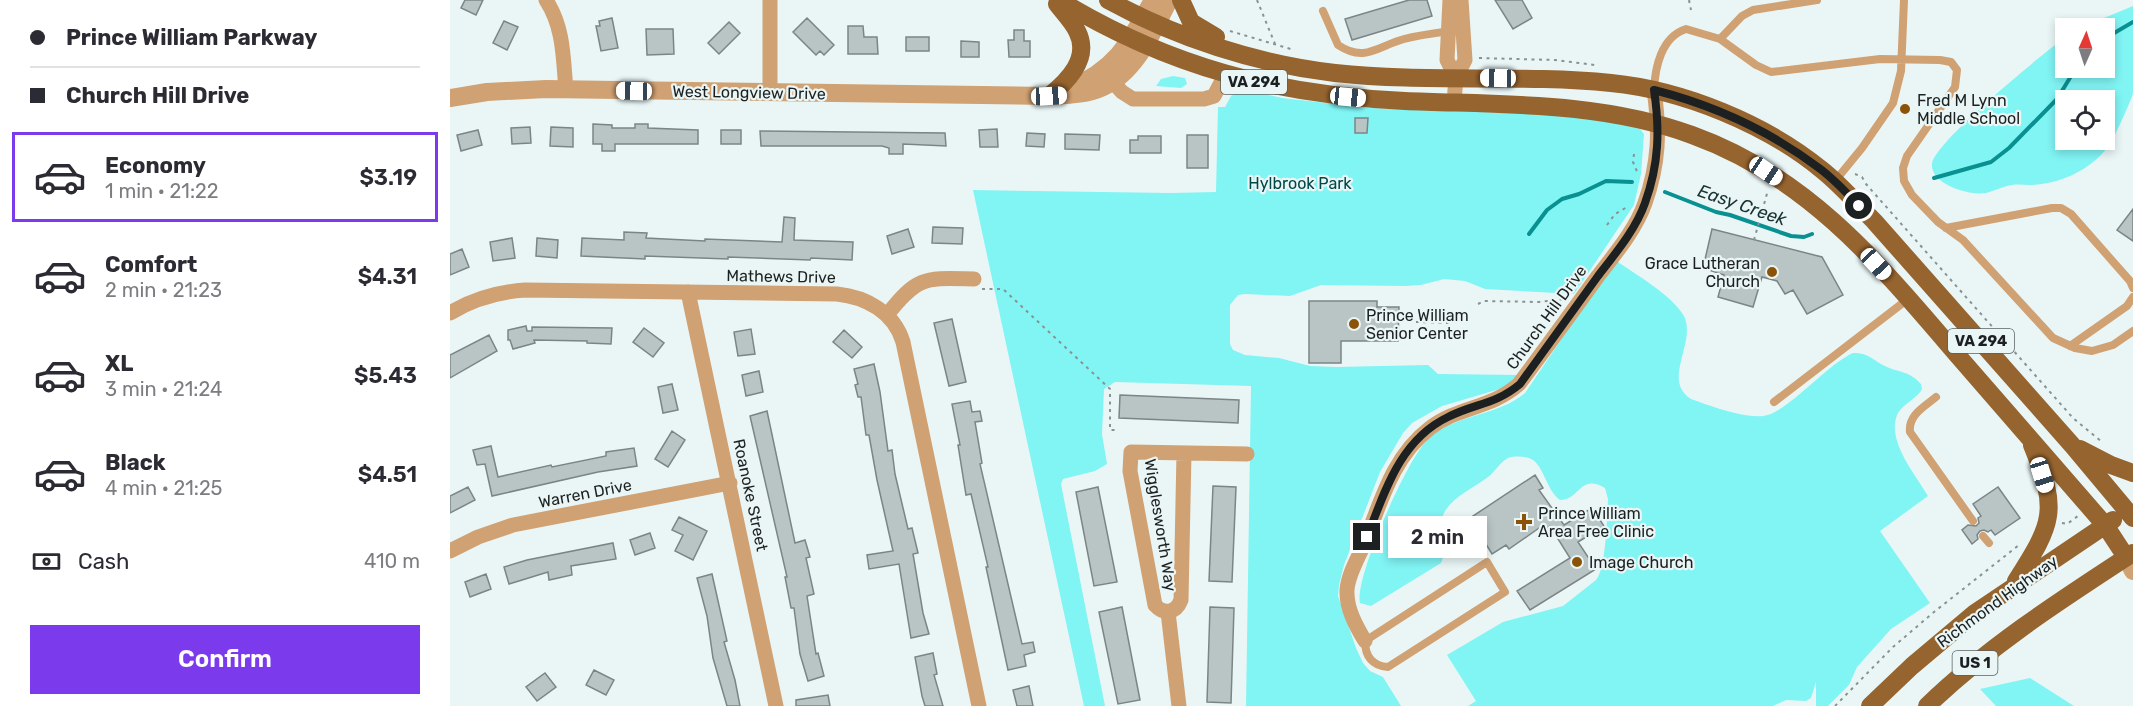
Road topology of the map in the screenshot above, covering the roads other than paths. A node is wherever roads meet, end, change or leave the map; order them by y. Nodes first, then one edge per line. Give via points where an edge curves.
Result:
1 (546, 0) edge
2 (770, 0) edge
3 (1054, 0) edge
4 (1059, 0) edge
5 (1107, 0) edge
6 (1153, 0) edge
7 (1169, 0) edge
8 (1181, 0) edge
9 (1450, 0) edge
10 (1461, 0) edge
11 (1817, 0) edge
12 (1904, 0) edge
13 (1323, 11) dead end
14 (1150, 21) junction
15 (1456, 30) junction
16 (1720, 39) junction
17 (1138, 42) junction
18 (1249, 56) junction
19 (1902, 59) junction
20 (1225, 75) junction
21 (1456, 78) junction
22 (1112, 81) junction
23 (566, 90) junction
24 (1654, 90) junction
25 (770, 93) junction
26 (1049, 96) junction
27 (450, 98) edge
28 (1454, 102) junction
29 (1659, 124) junction
30 (1835, 181) junction
31 (1815, 204) junction
32 (1946, 228) junction
33 (975, 284) road end
34 (2133, 288) edge
35 (688, 292) junction
36 (2133, 297) edge
37 (1908, 298) junction
38 (450, 313) edge
39 (887, 315) junction
40 (2133, 331) edge
41 (2070, 346) junction
42 (1936, 397) dead end
43 (1774, 402) dead end
44 (2026, 433) junction
45 (2072, 445) junction
46 (1184, 453) junction
47 (1247, 454) dead end
48 (2133, 473) edge
49 (730, 483) junction
50 (2131, 512) edge
51 (1973, 521) dead end
52 (2105, 525) junction
53 (1983, 536) dead end
54 (1989, 543) dead end
55 (450, 551) edge
56 (2131, 560) edge
57 (2013, 586) junction
58 (1168, 612) junction
59 (1365, 641) junction
60 (776, 706) edge
61 (979, 706) edge
62 (1179, 706) edge
63 (1870, 706) edge
64 (1927, 706) edge

1 - 23 street via 560,31
2 - 25 street
3 - 26 main road via 1076,29 1081,51 1070,77
4 - 17 main road, VA 294
5 - 14 main road, VA 294
6 - 14 street
7 - 14 street
8 - 18 main road via 1197,27
9 - 15 street
10 - 15 street
11 - 16 lane via 1753,10
12 - 19 lane
13 - 15 lane via 1338,45 1353,52 1373,52 1411,37
14 - 17 street, West Longview Drive
14 - 18 main road, VA 294
15 - 21 street via 1447,60
16 - 19 lane via 1771,72
16 - 24 lane via 1681,31 1662,52
17 - 20 main road, VA 294
17 - 22 street, West Longview Drive via 1132,63
17 - 26 street, West Longview Drive via 1076,86
18 - 21 main road, VA 294 via 1337,73
19 - 30 lane via 1891,110
19 - 32 lane via 1947,61 1958,70 1955,87 1907,156 1903,168 1905,186
20 - 22 street via 1212,97 1204,99 1133,99
20 - 28 main road, VA 294 via 1263,85 1368,99
21 - 24 main road, VA 294 via 1593,81
21 - 28 street
22 - 26 street, West Longview Drive via 1082,93
23 - 25 street, West Longview Drive
23 - 27 street, West Longview Drive via 506,90
24 - 29 street, Church Hill Drive
24 - 30 main road, VA 294 via 1697,102 1749,125 1785,144
25 - 26 street, West Longview Drive
28 - 29 main road, VA 294 via 1552,106
29 - 31 main road, VA 294 via 1729,151
29 - 59 street, Church Hill Drive via 1651,182 1638,218 1520,384 1495,401 1457,413 1431,427 1403,455 1393,472 1347,588 1351,611
30 - 31 main road
30 - 45 main road, VA 294
31 - 37 main road, VA 294
32 - 34 lane via 2061,208 2071,214
32 - 41 lane via 1964,240 2049,335
33 - 39 street via 935,279 918,283
35 - 38 street, Mathews Drive via 514,291 473,301
35 - 39 street, Mathews Drive via 837,294 860,299
35 - 49 street, Roanoke Street
36 - 41 lane via 2127,306
37 - 43 lane
37 - 44 main road, VA 294
39 - 61 street, Mathews Drive via 903,342
40 - 41 lane via 2099,350
42 - 51 lane via 1914,416 1910,432
44 - 52 main road, VA 294
44 - 57 main road via 2048,494 2050,512 2041,540
45 - 48 main road
45 - 50 main road, VA 294
46 - 47 street, Wigglesworth Way
46 - 58 street, Wigglesworth Way via 1180,600 1179,606
46 - 58 street, Wigglesworth Way via 1131,452 1130,471 1155,605
49 - 55 street, Warren Drive via 513,525
49 - 60 street, Roanoke Street
50 - 52 main road, Richmond Highway / US 1
52 - 56 main road, VA 294
52 - 57 main road, Richmond Highway / US 1
53 - 54 lane
56 - 64 main road, US 1 via 2036,617 1987,653
57 - 63 main road, Richmond Highway / US 1 via 1934,646
58 - 62 street, Wigglesworth Way
59 - 59 lane via 1372,662 1388,668 1505,592 1487,562

